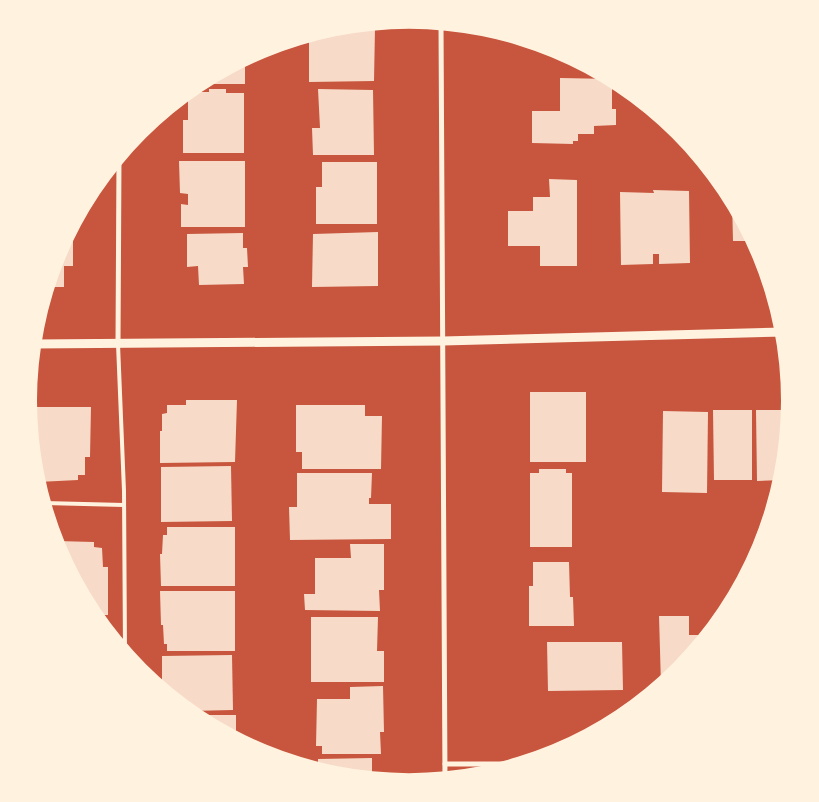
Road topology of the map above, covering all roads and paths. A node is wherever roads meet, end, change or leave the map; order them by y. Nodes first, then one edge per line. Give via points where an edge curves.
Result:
1 (441, 31) edge
2 (118, 170) edge
3 (776, 332) edge
4 (443, 341) junction
5 (118, 343) junction
6 (41, 344) edge
7 (52, 503) edge
8 (124, 505) junction
9 (125, 640) edge
10 (445, 764) junction
11 (492, 764) edge
12 (445, 771) edge

1 - 4 street
2 - 5 street
3 - 4 street
4 - 5 street
4 - 10 street
5 - 6 street
5 - 8 lane
7 - 8 lane
8 - 9 lane
10 - 11 street
10 - 12 street

